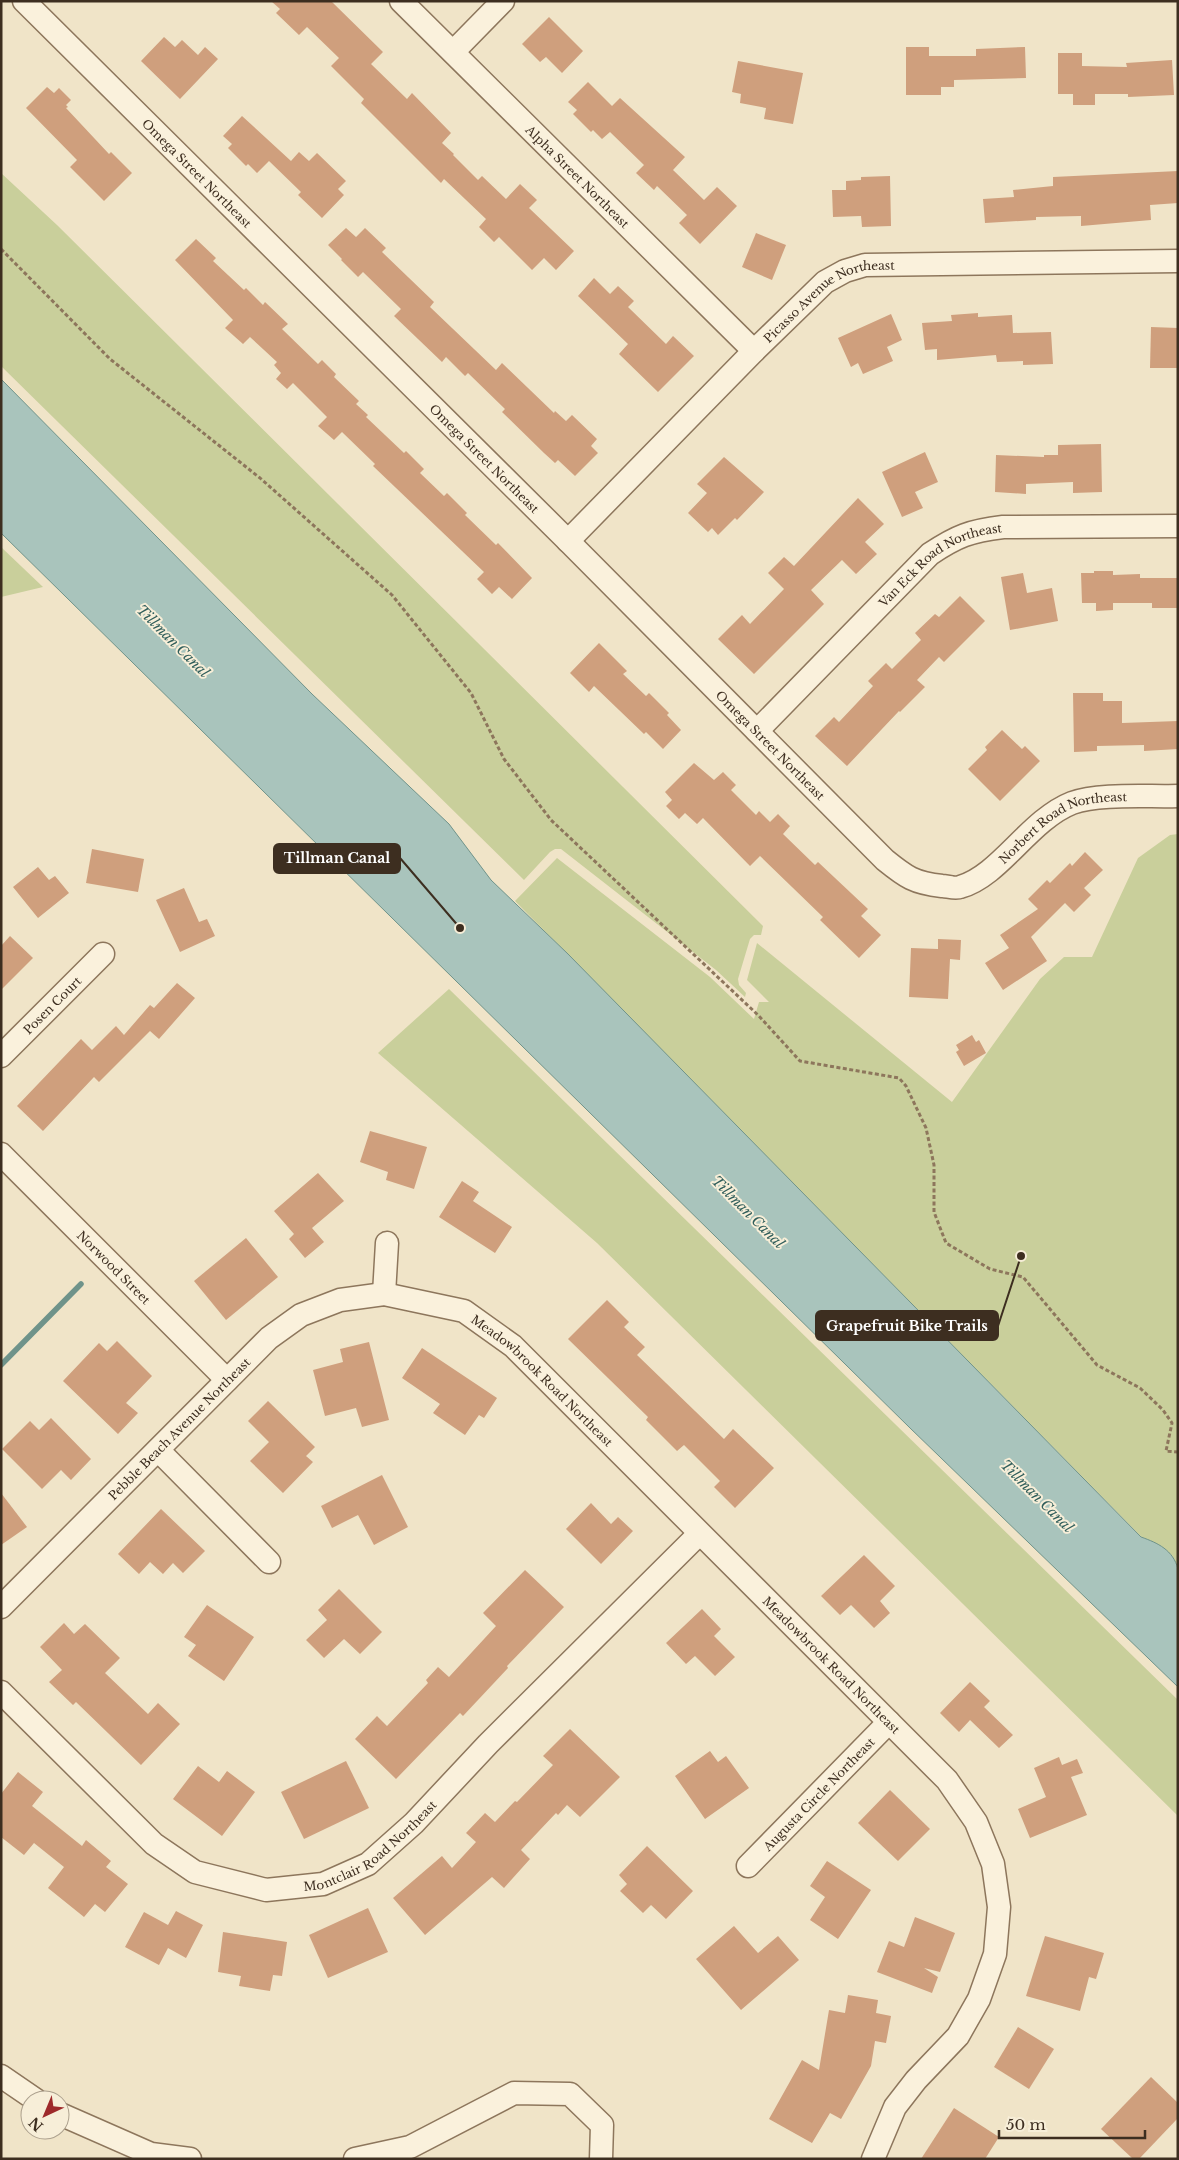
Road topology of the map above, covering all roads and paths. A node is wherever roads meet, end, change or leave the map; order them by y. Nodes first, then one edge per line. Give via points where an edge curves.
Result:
1 (24, 1) edge
2 (402, 1) edge
3 (503, 1) edge
4 (453, 52) junction
5 (1, 249) edge
6 (1178, 261) edge
7 (754, 351) junction
8 (1178, 526) edge
9 (568, 541) junction
10 (757, 731) junction
11 (1178, 796) edge
12 (959, 888) joint
13 (103, 954) dead end
14 (1, 1056) edge
15 (1, 1154) edge
16 (387, 1243) dead end
17 (384, 1294) junction
18 (227, 1380) junction
19 (158, 1450) junction
20 (1178, 1452) edge
21 (699, 1534) junction
22 (269, 1562) dead end
23 (1, 1607) edge
24 (1, 1692) edge
25 (889, 1722) junction
26 (748, 1866) dead end
27 (1, 2076) edge
28 (21, 2090) edge
29 (70, 2118) edge
30 (190, 2159) edge
31 (355, 2159) edge
32 (601, 2159) edge
33 (873, 2159) edge

1 - 9 street, Omega Street Northeast
2 - 4 street, Alpha Street Northeast
3 - 4 street
4 - 7 street, Alpha Street Northeast
5 - 20 path via 110,359 260,478 392,595 471,694 504,759 552,820 758,1015 800,1061 899,1078 926,1128 934,1165 934,1212 946,1243 990,1268 1023,1277 1096,1366 1140,1388 1163,1410 1172,1423 1166,1451
6 - 7 street, Picasso Avenue Northeast via 864,265 825,282
7 - 9 street, Picasso Avenue Northeast
8 - 10 street, Van Eck Road Northeast via 1003,527 952,539 930,554
9 - 10 street, Omega Street Northeast
10 - 12 street, Omega Street Northeast via 901,874 920,884
11 - 12 street, Norbert Road Northeast via 1088,798 1071,804 1046,818 983,876
13 - 14 street, Posen Court
15 - 18 street, Norwood Street
16 - 17 street
17 - 18 street, Pebble Beach Avenue Northeast via 340,1300 301,1315 269,1338
17 - 21 street, Meadowbrook Road Northeast via 464,1311 513,1346
18 - 19 street, Pebble Beach Avenue Northeast
19 - 22 street
19 - 23 street, Pebble Beach Avenue Northeast
21 - 24 street, Montclair Road Northeast via 488,1744 414,1823 368,1864 323,1884 266,1890 195,1872 154,1844
21 - 25 street, Meadowbrook Road Northeast
25 - 26 street, Augusta Circle Northeast
25 - 33 street, Meadowbrook Road Northeast via 947,1780 976,1822 993,1864 999,1907 995,1954 979,1999 958,2036 895,2107
27 - 28 street
29 - 30 street via 151,2154
31 - 32 street via 410,2147 514,2093 570,2094 602,2126

